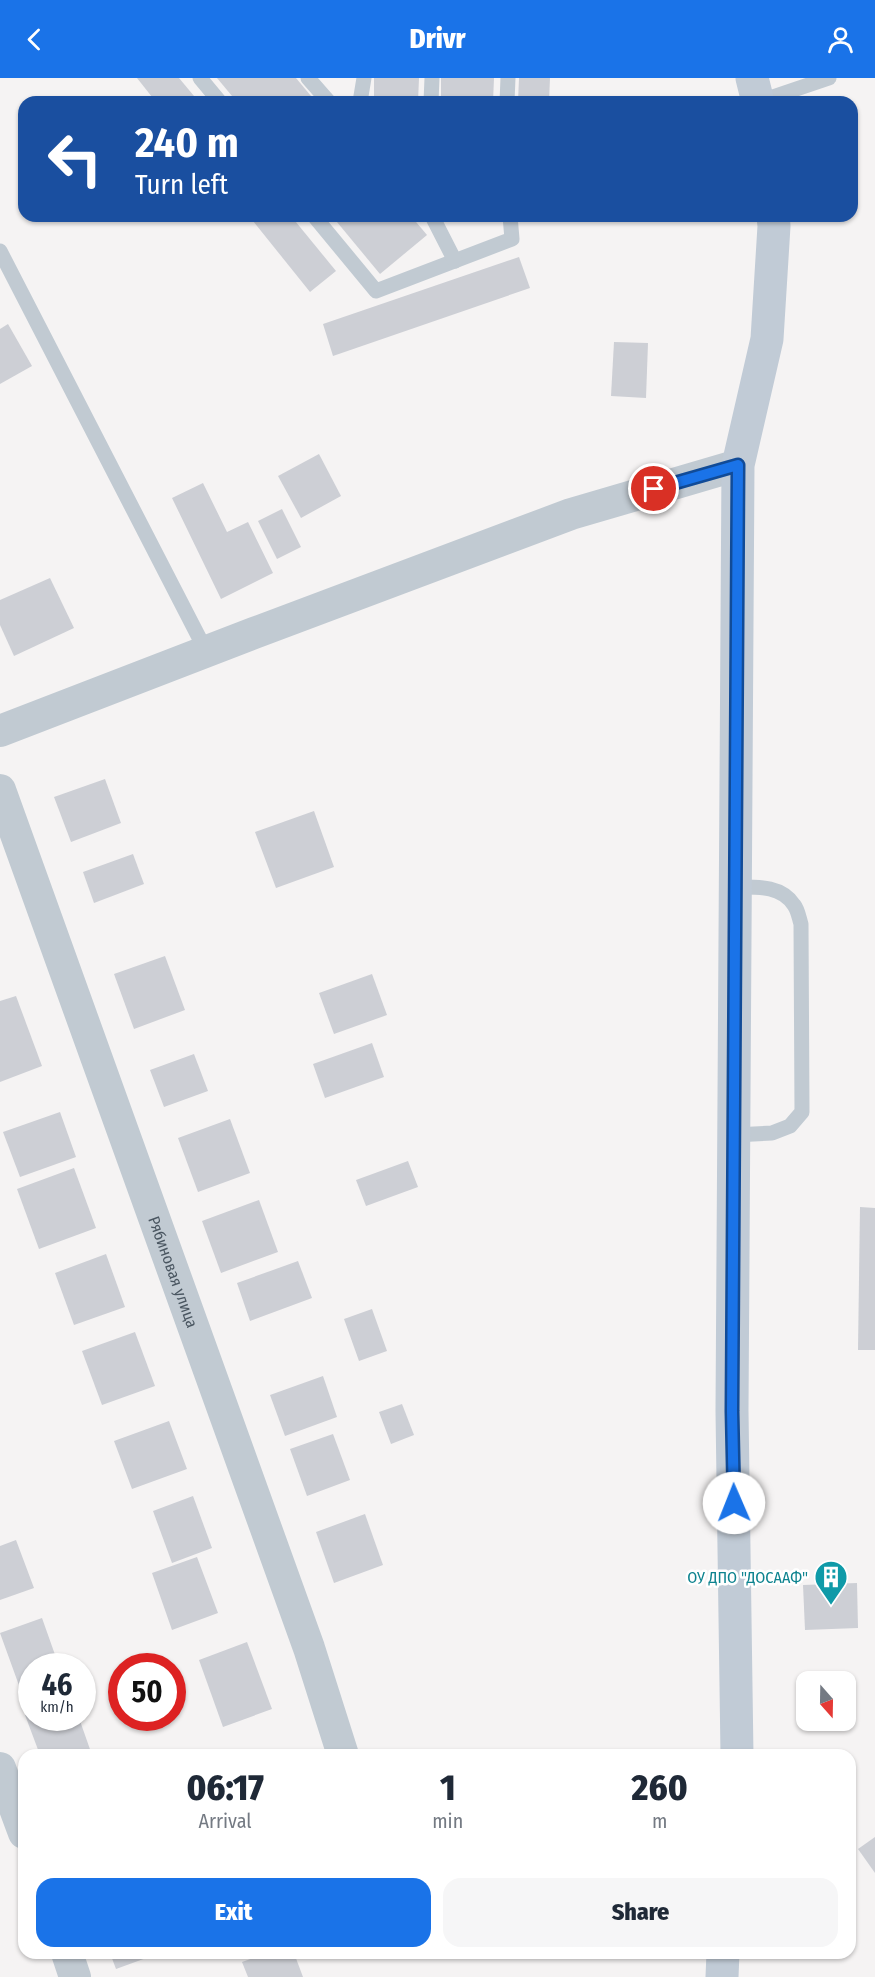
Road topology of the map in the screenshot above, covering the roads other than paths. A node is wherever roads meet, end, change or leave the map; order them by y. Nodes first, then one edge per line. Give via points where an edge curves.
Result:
1 (200, 78) edge
2 (308, 78) edge
3 (364, 78) edge
4 (432, 78) edge
5 (508, 78) edge
6 (752, 78) edge
7 (829, 78) edge
8 (215, 96) edge
9 (324, 96) edge
10 (361, 96) edge
11 (431, 96) edge
12 (507, 96) edge
13 (756, 96) edge
14 (776, 96) edge
15 (319, 222) edge
16 (435, 222) edge
17 (511, 222) edge
18 (774, 222) edge
19 (0, 251) edge
20 (455, 261) junction
21 (738, 465) junction
22 (206, 651) junction
23 (0, 731) edge
24 (0, 790) edge
25 (735, 887) junction
26 (734, 1135) junction
27 (341, 1749) edge
28 (738, 1749) edge
29 (0, 1768) edge
30 (18, 1817) edge
31 (69, 1959) edge
32 (723, 1959) edge
33 (75, 1977) edge
34 (722, 1977) edge

1 - 8 lane
2 - 9 lane
3 - 10 lane
4 - 11 lane
5 - 12 lane
6 - 13 main road
7 - 14 lane
15 - 20 lane via 376,291
16 - 20 lane
17 - 20 lane via 512,239
18 - 21 main road via 767,339
19 - 22 lane
21 - 22 street via 571,514
21 - 25 main road
22 - 23 street
24 - 27 street, Рябиновая улица via 305,1637
25 - 26 main road
25 - 26 lane via 782,893 795,905 801,924 802,1112 790,1126 772,1133
26 - 28 main road via 732,1411
29 - 30 street
31 - 33 street
32 - 34 main road

